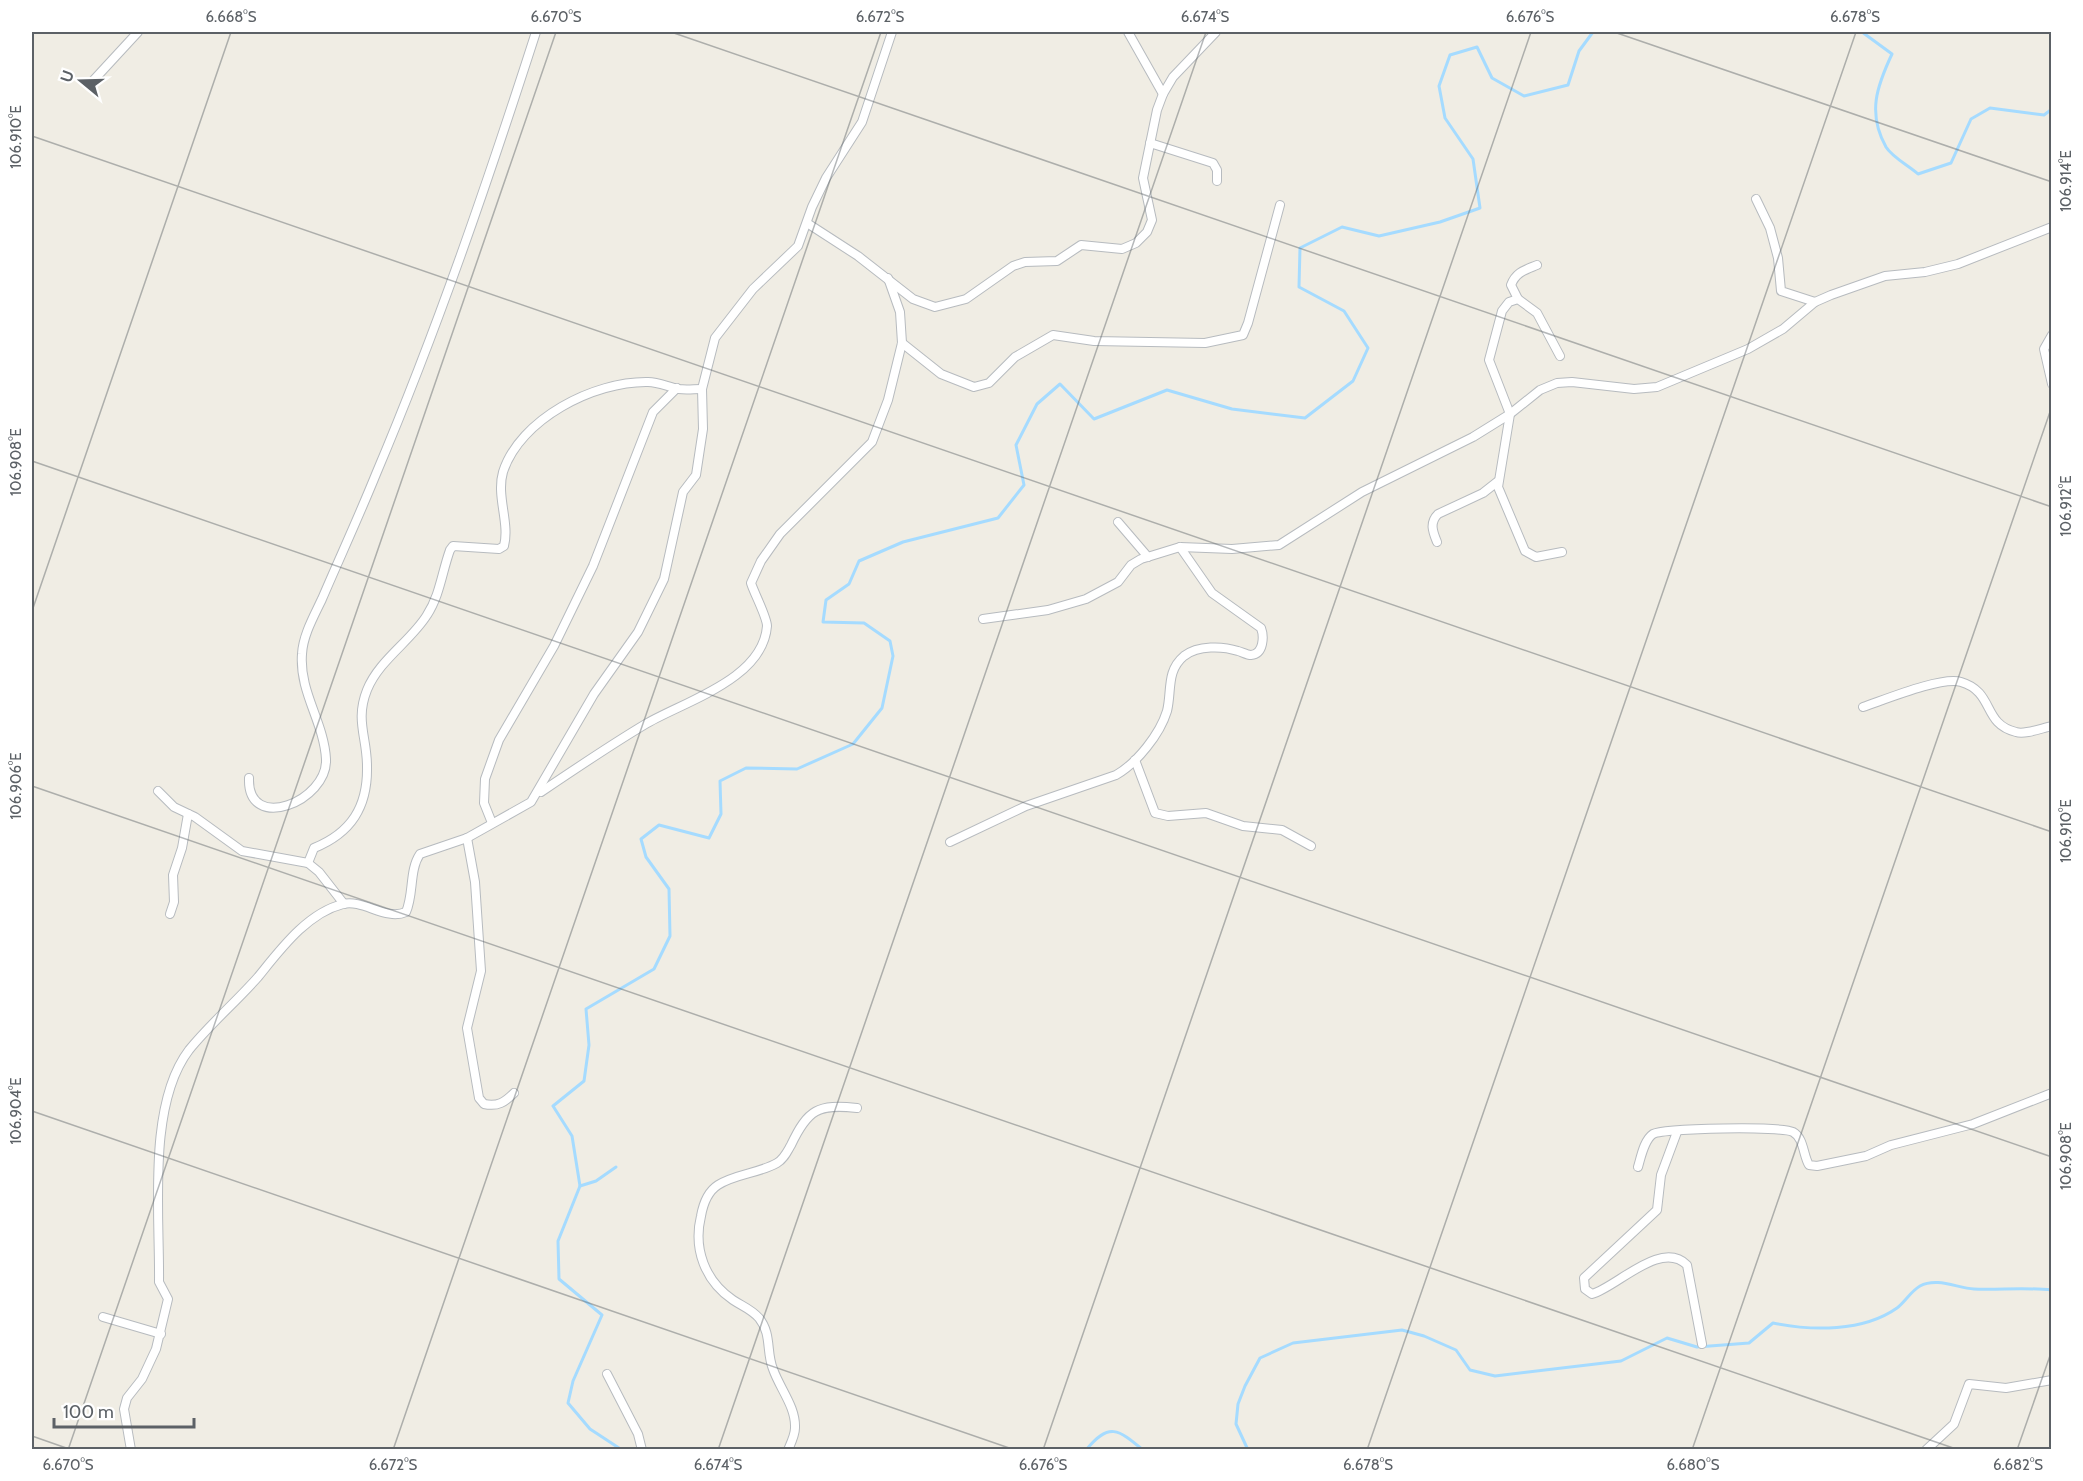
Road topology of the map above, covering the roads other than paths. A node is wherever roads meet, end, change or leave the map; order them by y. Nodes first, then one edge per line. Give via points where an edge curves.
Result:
1 (138, 32) edge
2 (536, 32) edge
3 (892, 32) edge
4 (1128, 32) edge
5 (1216, 32) edge
6 (90, 84) dead end
7 (1163, 94) junction
8 (1150, 143) junction
9 (1218, 181) dead end
10 (1756, 199) dead end
11 (1281, 205) dead end
12 (807, 223) junction
13 (2052, 227) edge
14 (1537, 265) dead end
15 (888, 278) junction
16 (1518, 299) junction
17 (1815, 302) junction
18 (2052, 335) edge
19 (902, 343) junction
20 (1560, 356) dead end
21 (2052, 384) edge
22 (677, 388) junction
23 (702, 389) junction
24 (1510, 414) junction
25 (1497, 482) junction
26 (1118, 522) dead end
27 (1437, 542) dead end
28 (1180, 547) junction
29 (1562, 552) dead end
30 (1148, 557) junction
31 (983, 619) dead end
32 (1863, 707) dead end
33 (2052, 726) edge
34 (1135, 760) junction
35 (249, 778) dead end
36 (158, 791) dead end
37 (538, 794) junction
38 (188, 814) junction
39 (492, 823) junction
40 (467, 838) junction
41 (950, 842) dead end
42 (1311, 846) dead end
43 (308, 863) junction
44 (344, 904) junction
45 (170, 914) dead end
46 (514, 1093) dead end
47 (2052, 1093) edge
48 (857, 1108) dead end
49 (1677, 1132) junction
50 (1638, 1167) dead end
51 (103, 1317) dead end
52 (161, 1334) junction
53 (1702, 1344) dead end
54 (607, 1374) dead end
55 (2052, 1380) edge
56 (131, 1449) edge
57 (642, 1449) edge
58 (788, 1449) edge
59 (1926, 1449) edge

1 - 6 street
2 - 35 street via 499,147 377,473 304,642 303,678 325,750 324,771 305,796 276,808 265,807 255,799
3 - 12 street via 862,122 826,178
4 - 7 street
5 - 7 street
7 - 8 street
8 - 9 street via 1213,163
8 - 15 street via 1143,178 1152,220 1136,243 1115,250 1081,245 1057,261 1018,264 974,295 947,306 923,304
10 - 17 street via 1770,228 1781,291
11 - 19 street via 1248,323 1243,335 1236,338 1194,343 1094,341 1053,335 1014,357 989,383 974,387 941,374
12 - 15 street
12 - 23 street via 793,253 753,289 718,333
13 - 17 street via 1958,264 1885,276
14 - 16 street via 1519,272 1514,279 1511,285
15 - 19 street via 900,312
16 - 20 street via 1537,313
16 - 24 street via 1502,311 1489,356
17 - 24 street via 1748,349 1674,382 1634,389 1599,383 1557,383 1540,390
18 - 21 street via 2044,349
19 - 37 street via 888,400 872,442 780,534 754,573 751,583 767,624 762,643 747,666 718,689 647,723
22 - 23 street
22 - 39 street via 653,412 593,566 554,646 499,740 484,779 484,803
22 - 43 street via 645,381 587,395 559,409 523,436 502,479 504,546 453,546 450,550 438,593 426,616 374,676 365,695 360,727 368,767 356,817 335,840 314,848
23 - 37 street via 702,449 696,475 682,492 659,590
24 - 25 street
24 - 28 street via 1473,437 1362,492 1285,543 1232,549
25 - 27 street via 1438,514 1432,529
25 - 29 street via 1525,551 1536,557
26 - 30 street
28 - 30 street
28 - 34 street via 1212,593 1259,625 1263,641 1253,655 1212,648 1182,658 1172,671 1165,714 1155,735
30 - 31 street via 1131,565 1118,582 1086,599 1048,610
32 - 33 street via 1932,684 1959,681 1980,691 1996,723 2017,733
34 - 41 street via 1116,775 1026,806
34 - 42 street via 1155,813 1206,813 1243,826 1282,830
36 - 38 street
37 - 39 street via 524,808
38 - 43 street via 243,851
38 - 45 street via 173,878
39 - 40 street
40 - 44 street via 420,854 406,912
40 - 46 street via 475,882 481,971 467,1028 469,1047 479,1098 484,1104 505,1102
43 - 44 street via 320,872
44 - 52 street via 302,926 189,1050 173,1077 160,1139 159,1282 168,1299
47 - 49 street via 1973,1124 1891,1145 1866,1156 1817,1166 1809,1164 1799,1138 1792,1131 1734,1127
48 - 58 street via 816,1109 800,1126 780,1162 718,1185 704,1204 700,1220 699,1252 709,1274 732,1300 760,1318 767,1333 773,1369 792,1408 795,1430
49 - 50 street via 1651,1136
49 - 53 street via 1661,1175 1657,1210 1584,1278 1583,1284 1592,1294 1644,1263 1667,1258 1682,1260 1687,1264
51 - 52 street
52 - 56 street via 142,1379 126,1398 124,1409
54 - 57 street
55 - 59 street via 2006,1388 1969,1384 1951,1429

